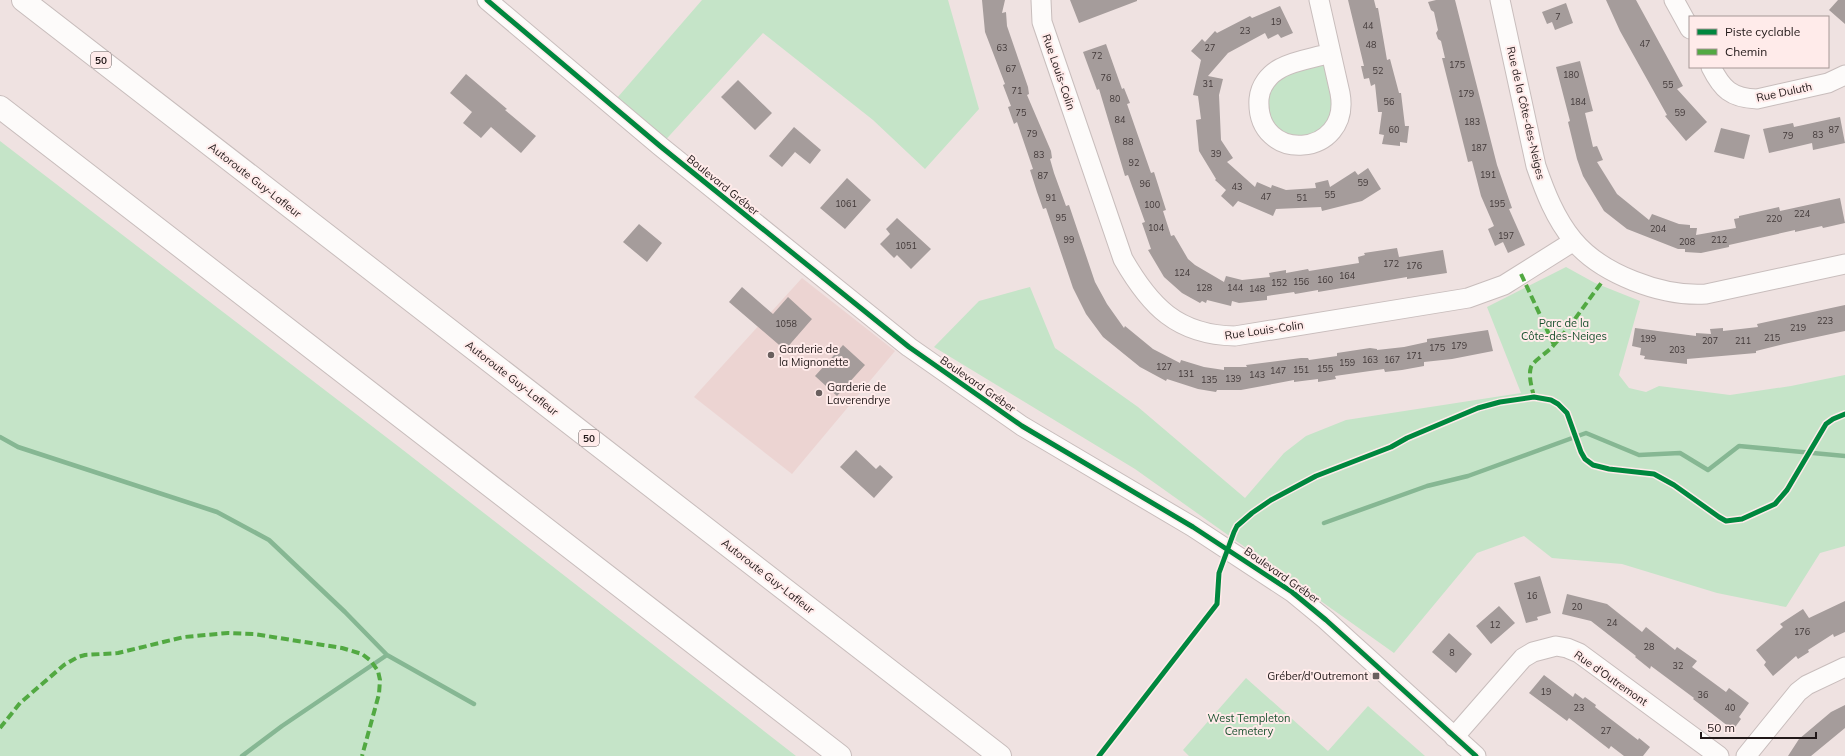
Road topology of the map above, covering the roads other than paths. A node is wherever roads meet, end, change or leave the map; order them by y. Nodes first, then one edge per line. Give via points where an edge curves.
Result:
1 (23, 0) edge
2 (487, 0) edge
3 (1041, 0) edge
4 (1319, 0) edge
5 (1500, 0) edge
6 (1674, 0) edge
7 (1689, 28) edge
8 (1330, 53) junction
9 (1711, 68) edge
10 (1845, 75) edge
11 (0, 107) edge
12 (1574, 241) junction
13 (1845, 264) edge
14 (1845, 667) edge
15 (1454, 737) junction
16 (840, 756) edge
17 (1000, 756) edge
18 (1476, 756) edge
19 (1719, 756) edge
20 (1746, 756) edge

1 - 17 highway, Autoroute Guy-Lafleur / 50
2 - 15 street, Boulevard Gréber via 660,146 909,347 1022,426 1193,527 1292,592
3 - 12 street, Rue Louis-Colin via 1042,22 1123,259 1136,282 1169,318 1217,336 1235,336 1468,298 1504,285
4 - 8 street
5 - 12 street, Rue de la Côte-des-Neiges via 1536,166 1552,208
6 - 7 street
8 - 8 street via 1341,101 1339,117 1334,128 1328,136 1317,143 1305,146 1296,146 1276,139 1261,120 1258,108 1259,96 1267,79 1285,66
9 - 10 street, Rue Duluth via 1729,92 1747,99 1828,83
11 - 16 highway
12 - 13 street, Rue de la Côte-des-Neiges via 1612,270 1645,285 1678,294 1706,294
14 - 20 street via 1798,692
15 - 18 street, Boulevard Gréber
15 - 19 street, Rue d'Outremont via 1523,658 1533,652 1556,646 1579,653

